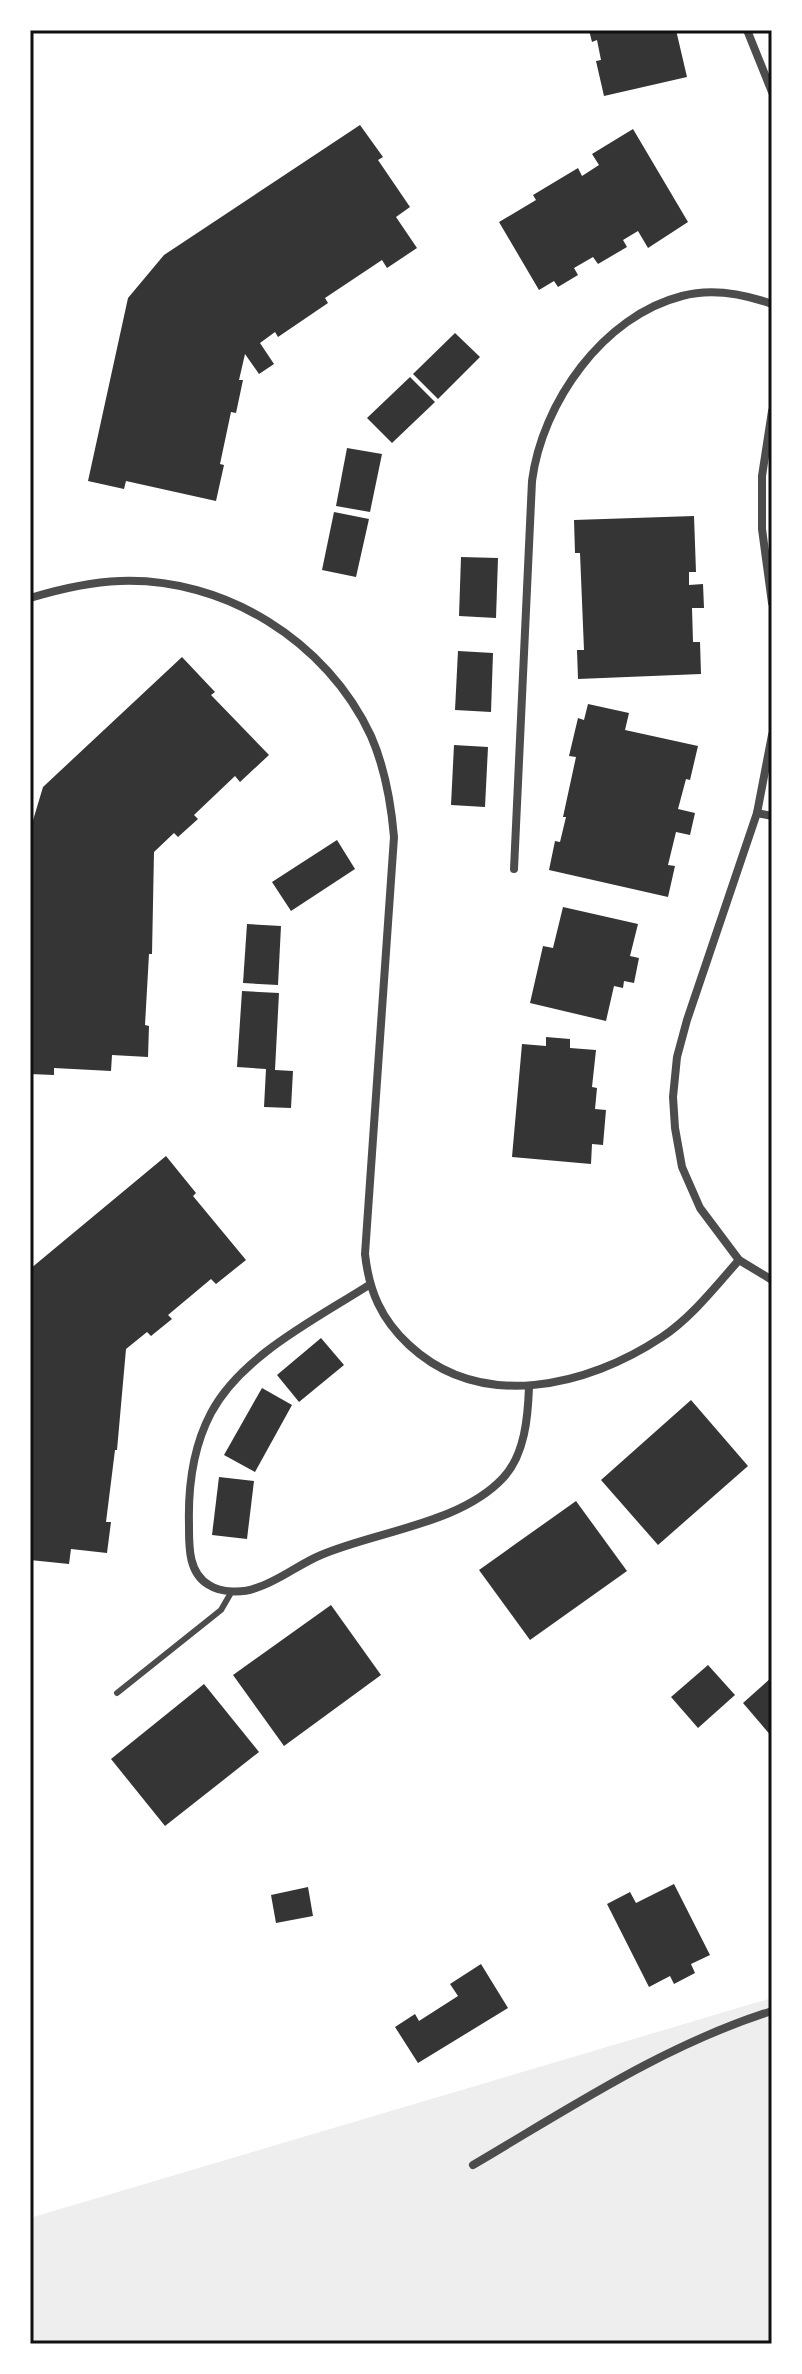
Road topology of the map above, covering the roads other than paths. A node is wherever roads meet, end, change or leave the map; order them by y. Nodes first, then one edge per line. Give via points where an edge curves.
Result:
1 (747, 30) edge
2 (772, 92) edge
3 (772, 304) edge
4 (772, 411) edge
5 (30, 598) edge
6 (772, 603) edge
7 (772, 735) edge
8 (757, 813) junction
9 (772, 816) edge
10 (514, 869) dead end
11 (739, 1260) junction
12 (772, 1280) edge
13 (369, 1285) junction
14 (529, 1387) junction
15 (232, 1591) junction
16 (117, 1693) dead end
17 (772, 2011) edge
18 (473, 2165) dead end

1 - 2 street
3 - 10 street via 708,293 665,301 594,351 553,411 532,481
4 - 6 street via 762,476 762,529
5 - 13 street via 96,582 147,581 237,604 310,653 344,691 371,736 387,786 394,837 365,1254
7 - 8 street
8 - 9 street
8 - 11 street via 687,1020 673,1097 688,1184
11 - 12 street
11 - 14 street via 665,1335 601,1368
13 - 14 street via 393,1327 427,1360 470,1380
13 - 15 street via 257,1360 222,1395 206,1424 189,1503 189,1551 196,1572 209,1586
14 - 15 street via 518,1452 496,1485 445,1515 322,1554 255,1589
15 - 16 lane via 221,1610
17 - 18 street via 688,2042

